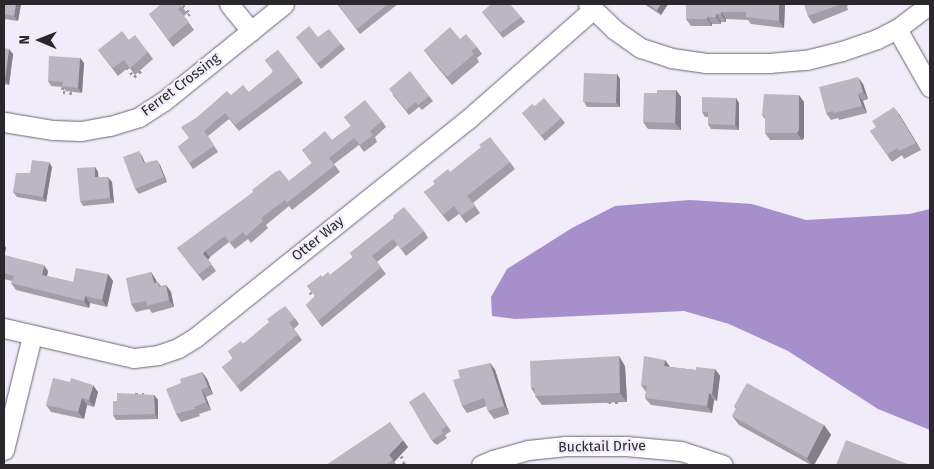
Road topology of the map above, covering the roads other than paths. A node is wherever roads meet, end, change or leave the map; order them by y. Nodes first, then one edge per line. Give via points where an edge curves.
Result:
1 (230, 4) edge
2 (284, 4) edge
3 (930, 4) edge
4 (590, 7) edge
5 (897, 29) junction
6 (251, 31) junction
7 (930, 87) edge
8 (4, 122) edge
9 (4, 328) edge
10 (32, 336) junction
11 (4, 450) edge
12 (481, 465) edge
13 (723, 465) edge

1 - 6 street
2 - 6 street, Ferret Crossing
3 - 5 street
4 - 5 street via 641,48 671,58 705,63 769,64 806,60 842,51
4 - 10 street, Otter Way via 467,120 196,337 178,348 134,358
5 - 7 street
6 - 8 street, Ferret Crossing via 164,101 139,117 81,131
9 - 10 street, Otter Way
10 - 11 street
12 - 13 street, Bucktail Drive via 528,450 564,446 626,446 682,451

